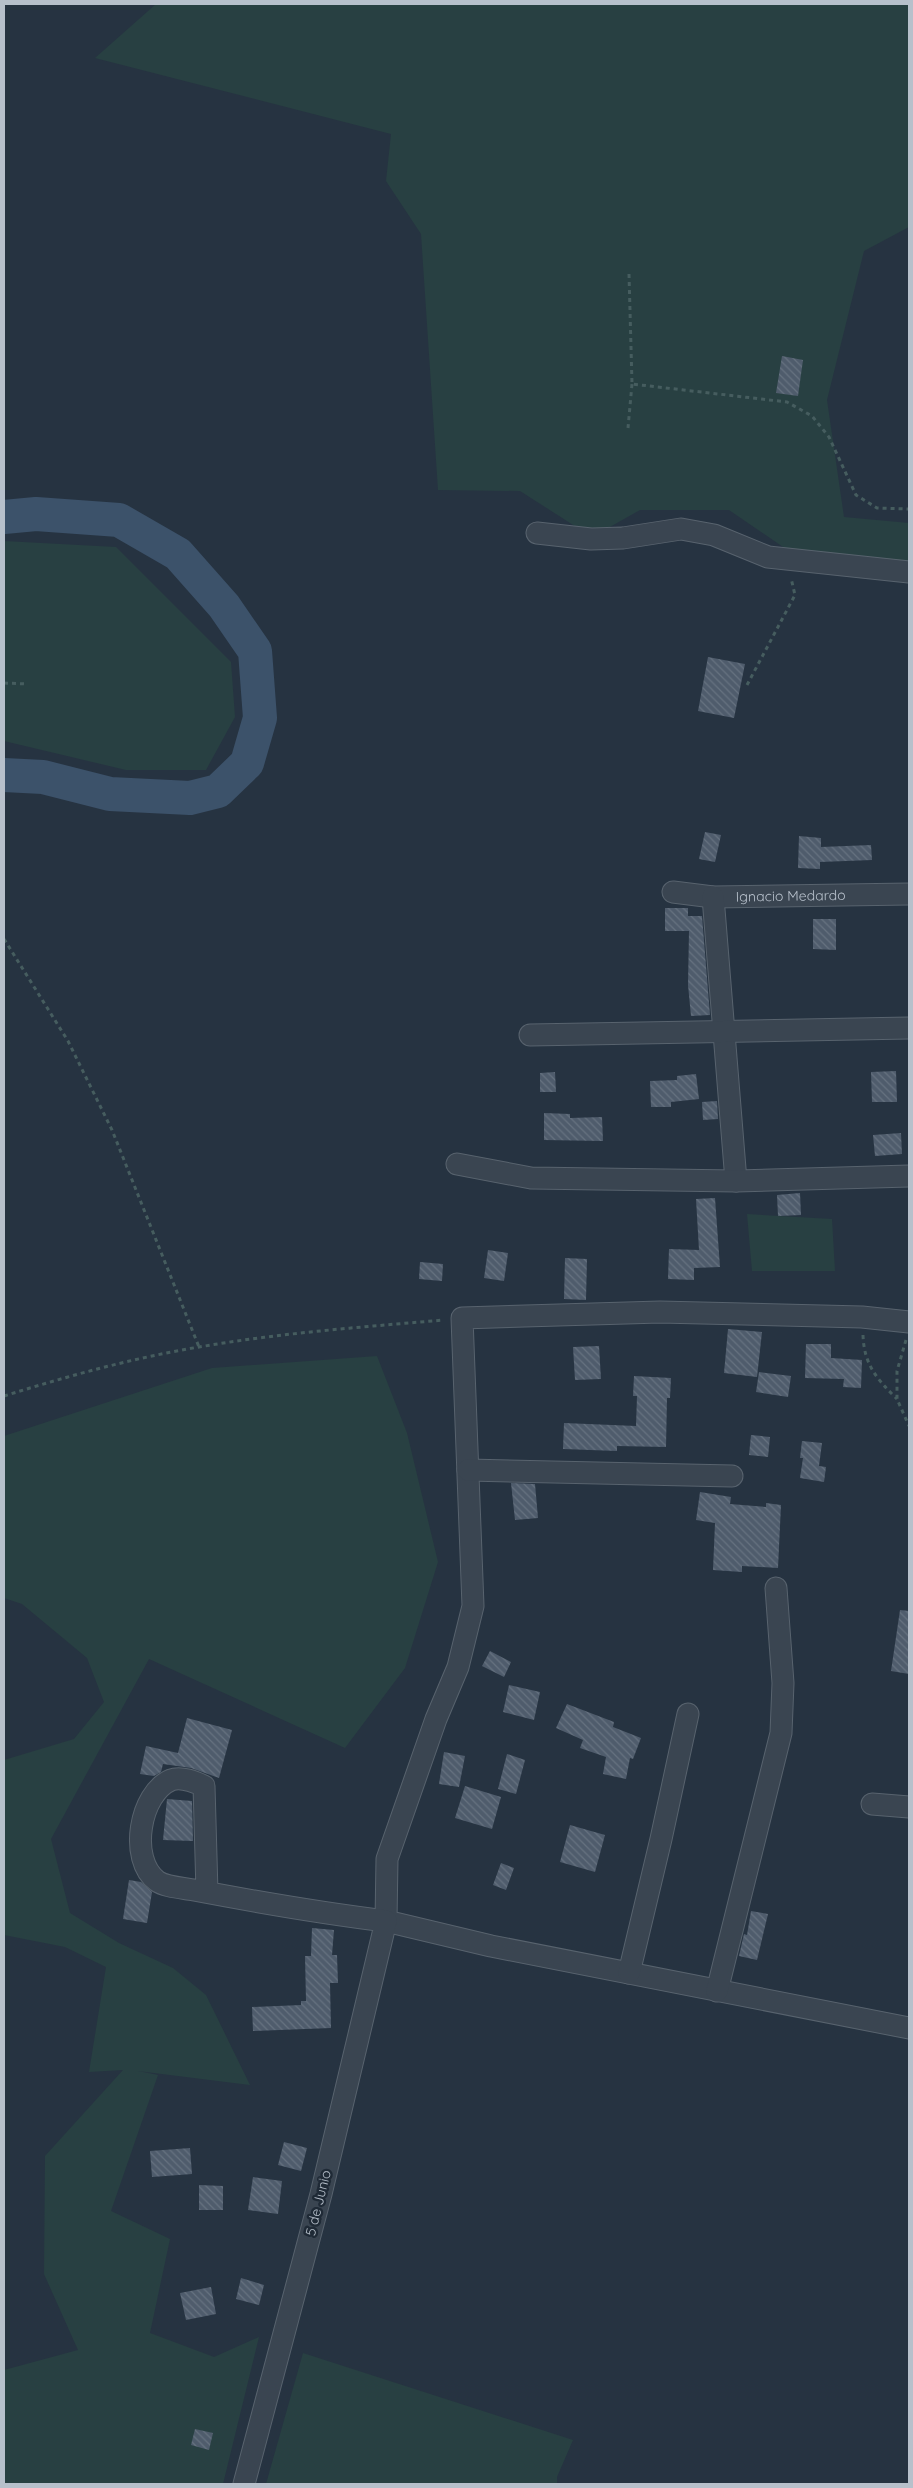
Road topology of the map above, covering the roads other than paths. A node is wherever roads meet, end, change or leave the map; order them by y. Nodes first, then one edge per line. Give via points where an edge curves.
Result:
1 (537, 533) dead end
2 (909, 572) edge
3 (673, 892) dead end
4 (909, 894) edge
5 (713, 897) junction
6 (909, 1028) edge
7 (726, 1030) junction
8 (530, 1035) dead end
9 (457, 1164) dead end
10 (909, 1176) edge
11 (736, 1181) junction
12 (908, 1330) edge
13 (468, 1470) junction
14 (732, 1476) dead end
15 (776, 1588) dead end
16 (688, 1714) dead end
17 (872, 1804) dead end
18 (909, 1807) edge
19 (207, 1892) junction
20 (386, 1921) junction
21 (629, 1973) junction
22 (717, 1991) junction
23 (909, 2028) edge
24 (244, 2484) edge

1 - 2 street via 591,539 623,538 682,529 714,535 768,557
3 - 5 street, Ignacio Medardo
4 - 5 street, Ignacio Medardo
5 - 7 street
6 - 7 street
7 - 8 street
7 - 11 street
9 - 11 street via 530,1178
10 - 11 street
12 - 13 street, 5 de Junio via 862,1317 660,1312 462,1318
13 - 14 street
13 - 20 street, 5 de Junio via 472,1606 458,1667 436,1719 387,1859
15 - 22 street via 783,1683 781,1733
16 - 21 street
17 - 18 street
19 - 19 street via 158,1882 142,1863 139,1830 156,1790 172,1779 189,1780 204,1786
19 - 20 street via 301,1910
20 - 21 street
20 - 24 street, 5 de Junio via 321,2194
21 - 22 street
22 - 23 street

